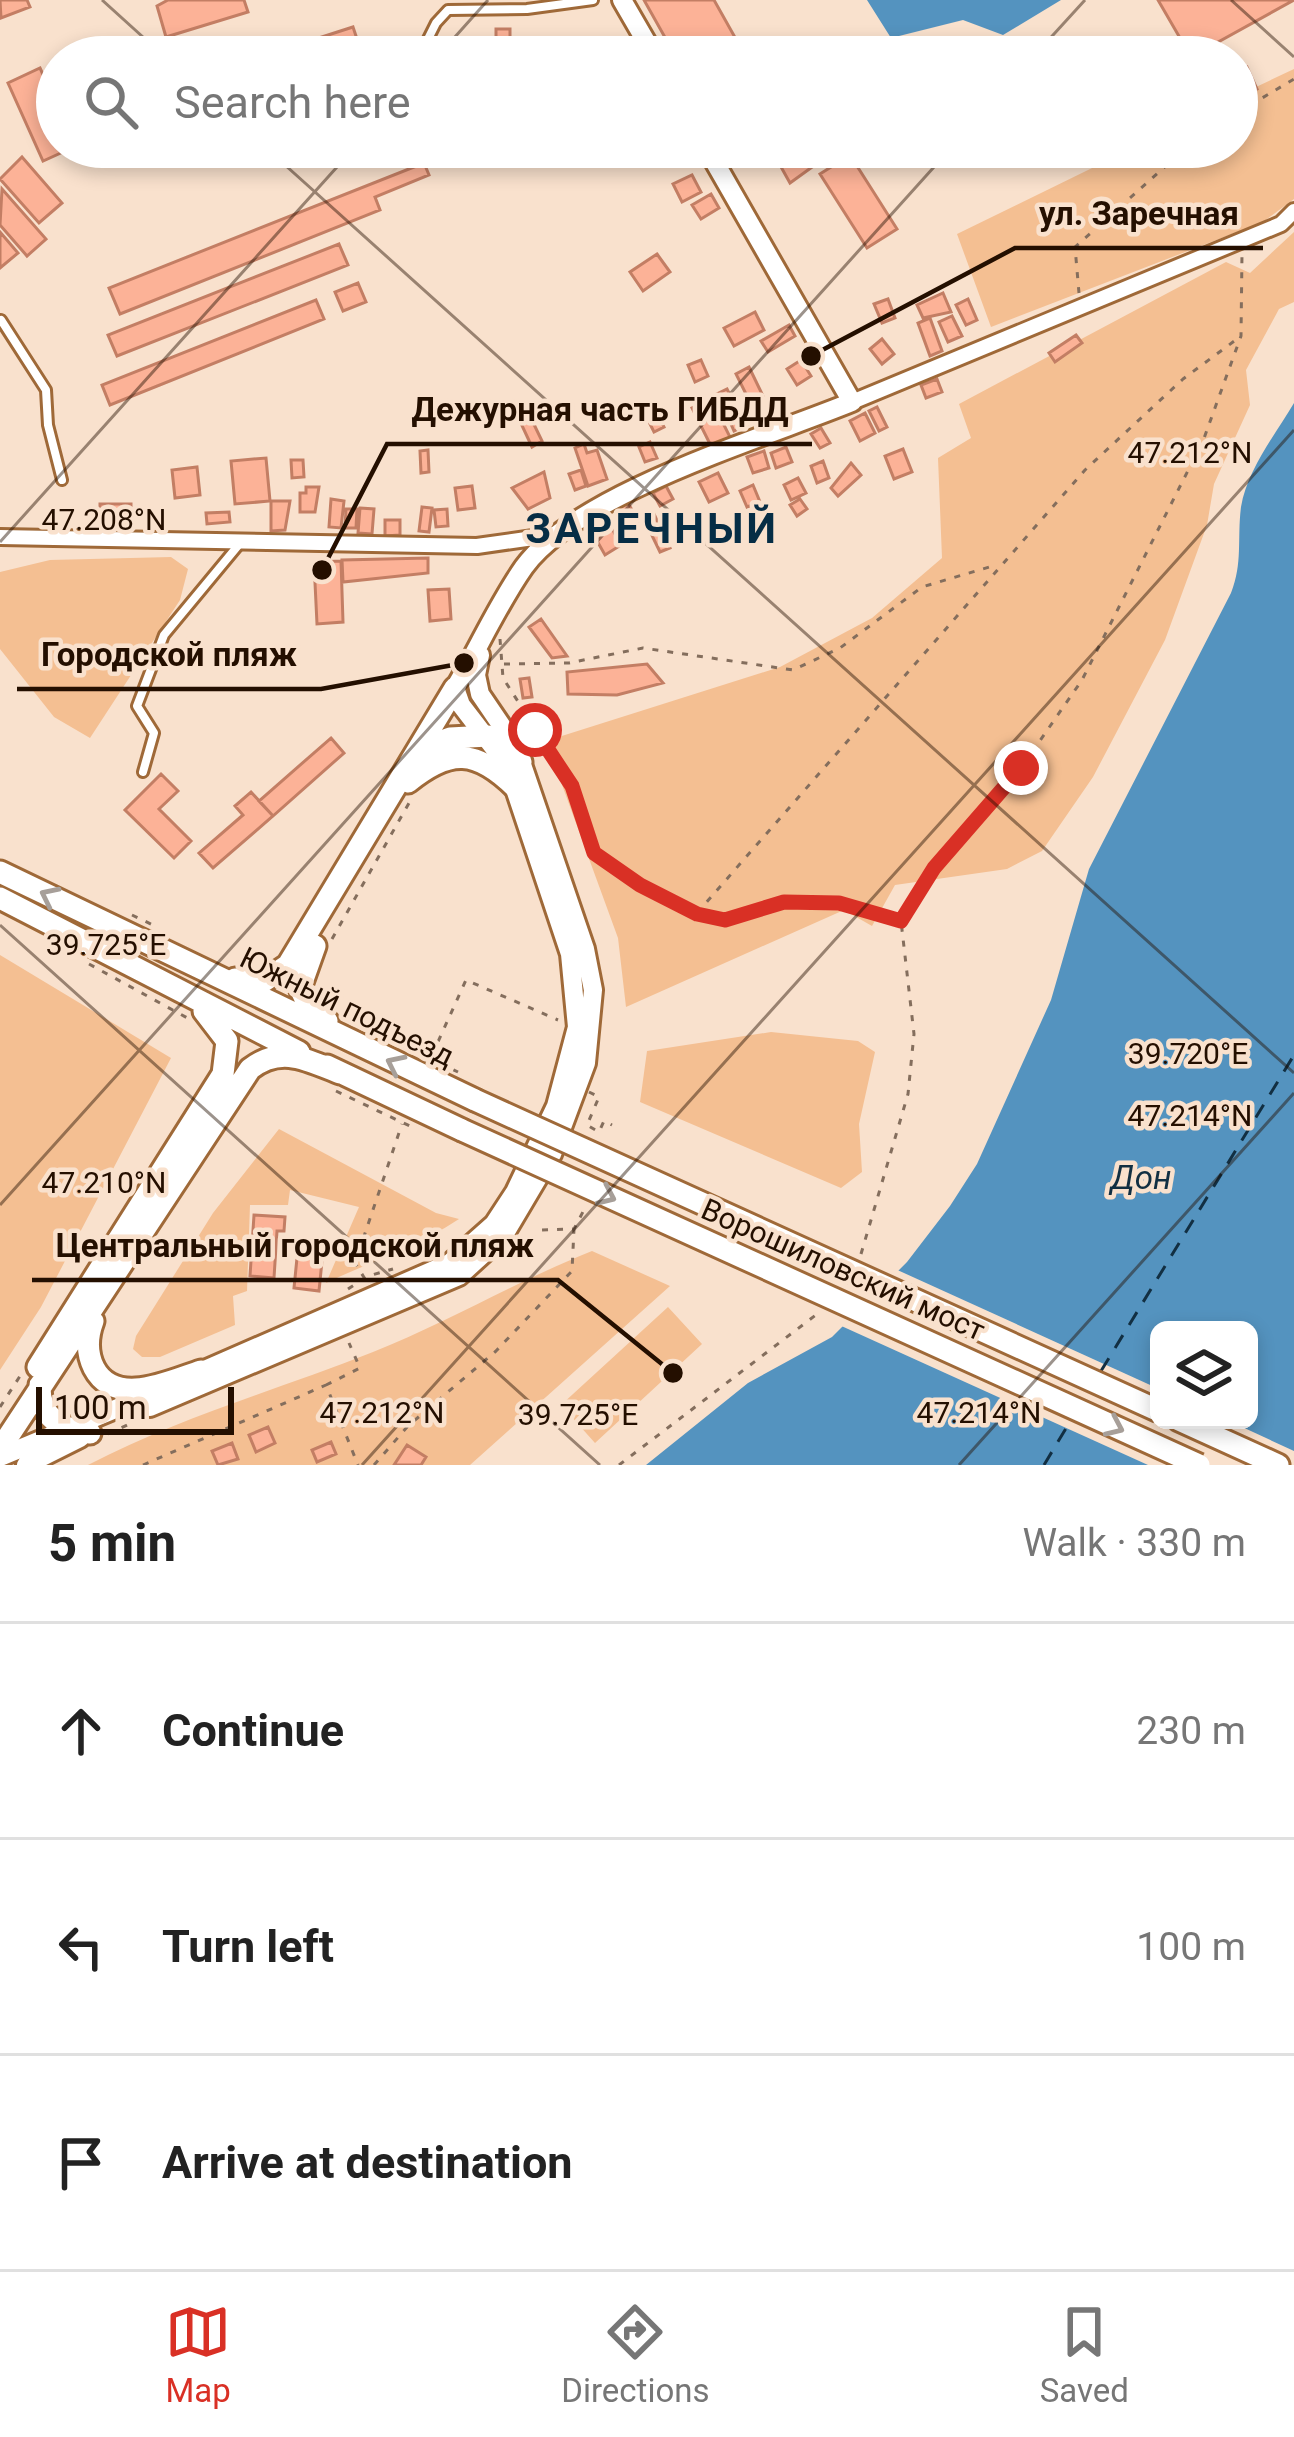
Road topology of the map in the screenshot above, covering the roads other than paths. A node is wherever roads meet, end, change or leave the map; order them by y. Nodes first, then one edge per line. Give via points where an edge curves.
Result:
1 (593, 0) edge
2 (622, 0) edge
3 (429, 36) edge
4 (643, 36) edge
5 (718, 168) edge
6 (1294, 211) edge
7 (1, 320) edge
8 (852, 403) junction
9 (62, 480) dead end
10 (554, 535) junction
11 (0, 537) edge
12 (242, 541) junction
13 (492, 639) junction
14 (455, 688) junction
15 (488, 736) junction
16 (420, 748) junction
17 (520, 762) junction
18 (143, 772) dead end
19 (413, 784) junction
20 (515, 787) junction
21 (0, 872) edge
22 (0, 898) edge
23 (205, 971) junction
24 (190, 998) junction
25 (362, 1037) junction
26 (336, 1081) junction
27 (475, 1100) joint
28 (462, 1130) joint
29 (105, 1292) junction
30 (42, 1361) junction
31 (201, 1371) junction
32 (39, 1393) junction
33 (1150, 1407) edge
34 (0, 1426) edge
35 (1199, 1429) edge
36 (79, 1432) junction
37 (0, 1453) edge
38 (26, 1465) edge
39 (1199, 1465) edge
40 (1278, 1465) edge

1 - 3 lane via 448,10
2 - 4 main road
5 - 8 main road
6 - 8 street via 1281,224
7 - 9 lane via 46,390
8 - 10 main road via 595,506
10 - 12 street via 477,546
10 - 13 main road via 524,567
11 - 12 street
12 - 18 lane via 151,659 137,706 154,733
13 - 14 main road
13 - 17 main road via 476,675 480,694
14 - 15 main road
14 - 16 main road
15 - 16 main road
15 - 17 main road
15 - 20 main road
16 - 19 main road
16 - 23 main road via 280,974 261,983
17 - 36 main road via 593,990 586,1064 528,1201 459,1276
19 - 20 main road via 434,761 462,757 495,768
19 - 25 main road via 302,977 308,1005
20 - 31 main road via 578,991 566,1076 515,1192 494,1224 449,1263
23 -> 21 main road, Южный подъезд
22 - 24 main road, Южный подъезд
23 - 25 main road, Южный подъезд
24 - 26 main road, Южный подъезд
24 - 30 main road via 227,1041 223,1074
27 -> 25 main road, Южный подъезд
26 - 28 main road, Южный подъезд
26 - 29 main road via 286,1054 250,1069
27 - 33 main road, Ворошиловский мост, bridge
28 -> 39 main road, Ворошиловский мост, bridge
29 - 31 main road via 87,1346 100,1377 138,1389
29 - 32 main road
30 - 32 main road
30 - 34 main road
31 - 36 main road
32 - 36 main road via 44,1411
32 - 37 main road
35 - 40 main road
36 - 37 main road
36 - 38 main road

